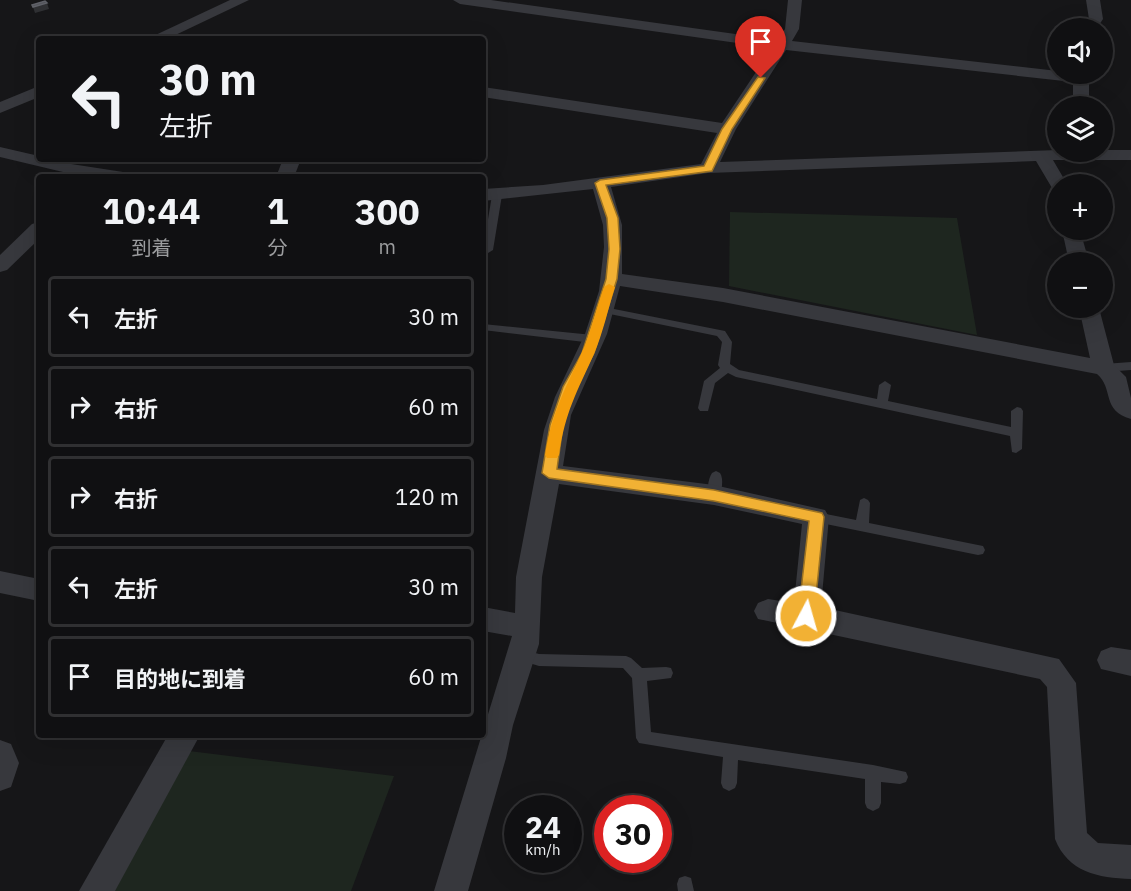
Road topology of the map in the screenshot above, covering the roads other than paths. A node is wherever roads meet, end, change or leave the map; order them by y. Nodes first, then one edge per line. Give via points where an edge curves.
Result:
1 (242, 0) edge
2 (460, 0) edge
3 (795, 0) edge
4 (1093, 0) edge
5 (1096, 18) edge
6 (162, 36) edge
7 (784, 45) junction
8 (1047, 72) edge
9 (36, 92) edge
10 (486, 92) edge
11 (0, 108) edge
12 (727, 129) junction
13 (0, 152) edge
14 (1113, 154) edge
15 (1047, 155) edge
16 (1131, 155) edge
17 (1042, 156) junction
18 (36, 161) edge
19 (38, 162) edge
20 (708, 168) junction
21 (84, 174) edge
22 (1052, 174) edge
23 (600, 183) junction
24 (490, 195) edge
25 (36, 231) edge
26 (488, 250) dead end
27 (0, 266) edge
28 (612, 279) junction
29 (604, 310) junction
30 (1092, 318) edge
31 (486, 327) edge
32 (593, 339) junction
33 (1131, 366) edge
34 (1104, 368) junction
35 (726, 369) junction
36 (885, 385) dead end
37 (882, 404) junction
38 (704, 408) dead end
39 (1017, 411) dead end
40 (1131, 411) edge
41 (1017, 433) junction
42 (1016, 449) dead end
43 (549, 473) junction
44 (864, 503) dead end
45 (816, 517) junction
46 (862, 527) junction
47 (978, 549) dead end
48 (0, 582) edge
49 (36, 589) edge
50 (768, 611) dead end
51 (806, 616) junction
52 (486, 620) edge
53 (528, 627) junction
54 (521, 655) junction
55 (666, 673) dead end
56 (639, 675) junction
57 (486, 733) edge
58 (183, 738) edge
59 (484, 738) edge
60 (731, 751) junction
61 (0, 754) edge
62 (873, 772) junction
63 (0, 776) edge
64 (900, 777) dead end
65 (729, 783) dead end
66 (873, 803) dead end
67 (1131, 862) edge
68 (96, 891) edge
69 (451, 891) edge

1 - 6 street
2 - 7 street
3 - 7 street via 792,29
4 - 5 street
7 - 8 street
7 - 12 street
9 - 11 street
10 - 12 street
12 - 20 street
13 - 18 street
14 - 16 street
15 - 17 street
17 - 20 street
17 - 22 street
19 - 21 street
20 - 23 street
23 - 24 street
23 - 28 street via 613,218
24 - 26 lane
25 - 27 street
28 - 29 street
28 - 34 street via 758,301
29 - 32 street
29 - 35 lane via 721,333 727,342
30 - 34 street
31 - 32 lane
32 - 43 street via 556,425
33 - 34 lane
34 - 40 street via 1115,377 1119,400
35 - 37 lane
35 - 38 lane via 710,381
36 - 37 lane
37 - 41 lane
39 - 41 lane
41 - 42 lane
43 - 45 street via 715,486
43 - 53 street via 529,579
44 - 46 lane
45 - 46 lane
45 - 51 street
46 - 47 lane
48 - 49 street
50 - 51 street
51 - 67 street via 1049,668 1061,683 1071,839 1095,861
52 - 53 street
53 - 54 street
54 - 56 lane via 539,660 626,662
54 - 57 street
55 - 56 lane
56 - 60 lane via 644,738
58 - 68 street
59 - 69 street via 491,758
60 - 62 lane
60 - 65 lane
61 - 63 street via 4,764
62 - 64 lane
62 - 66 lane

